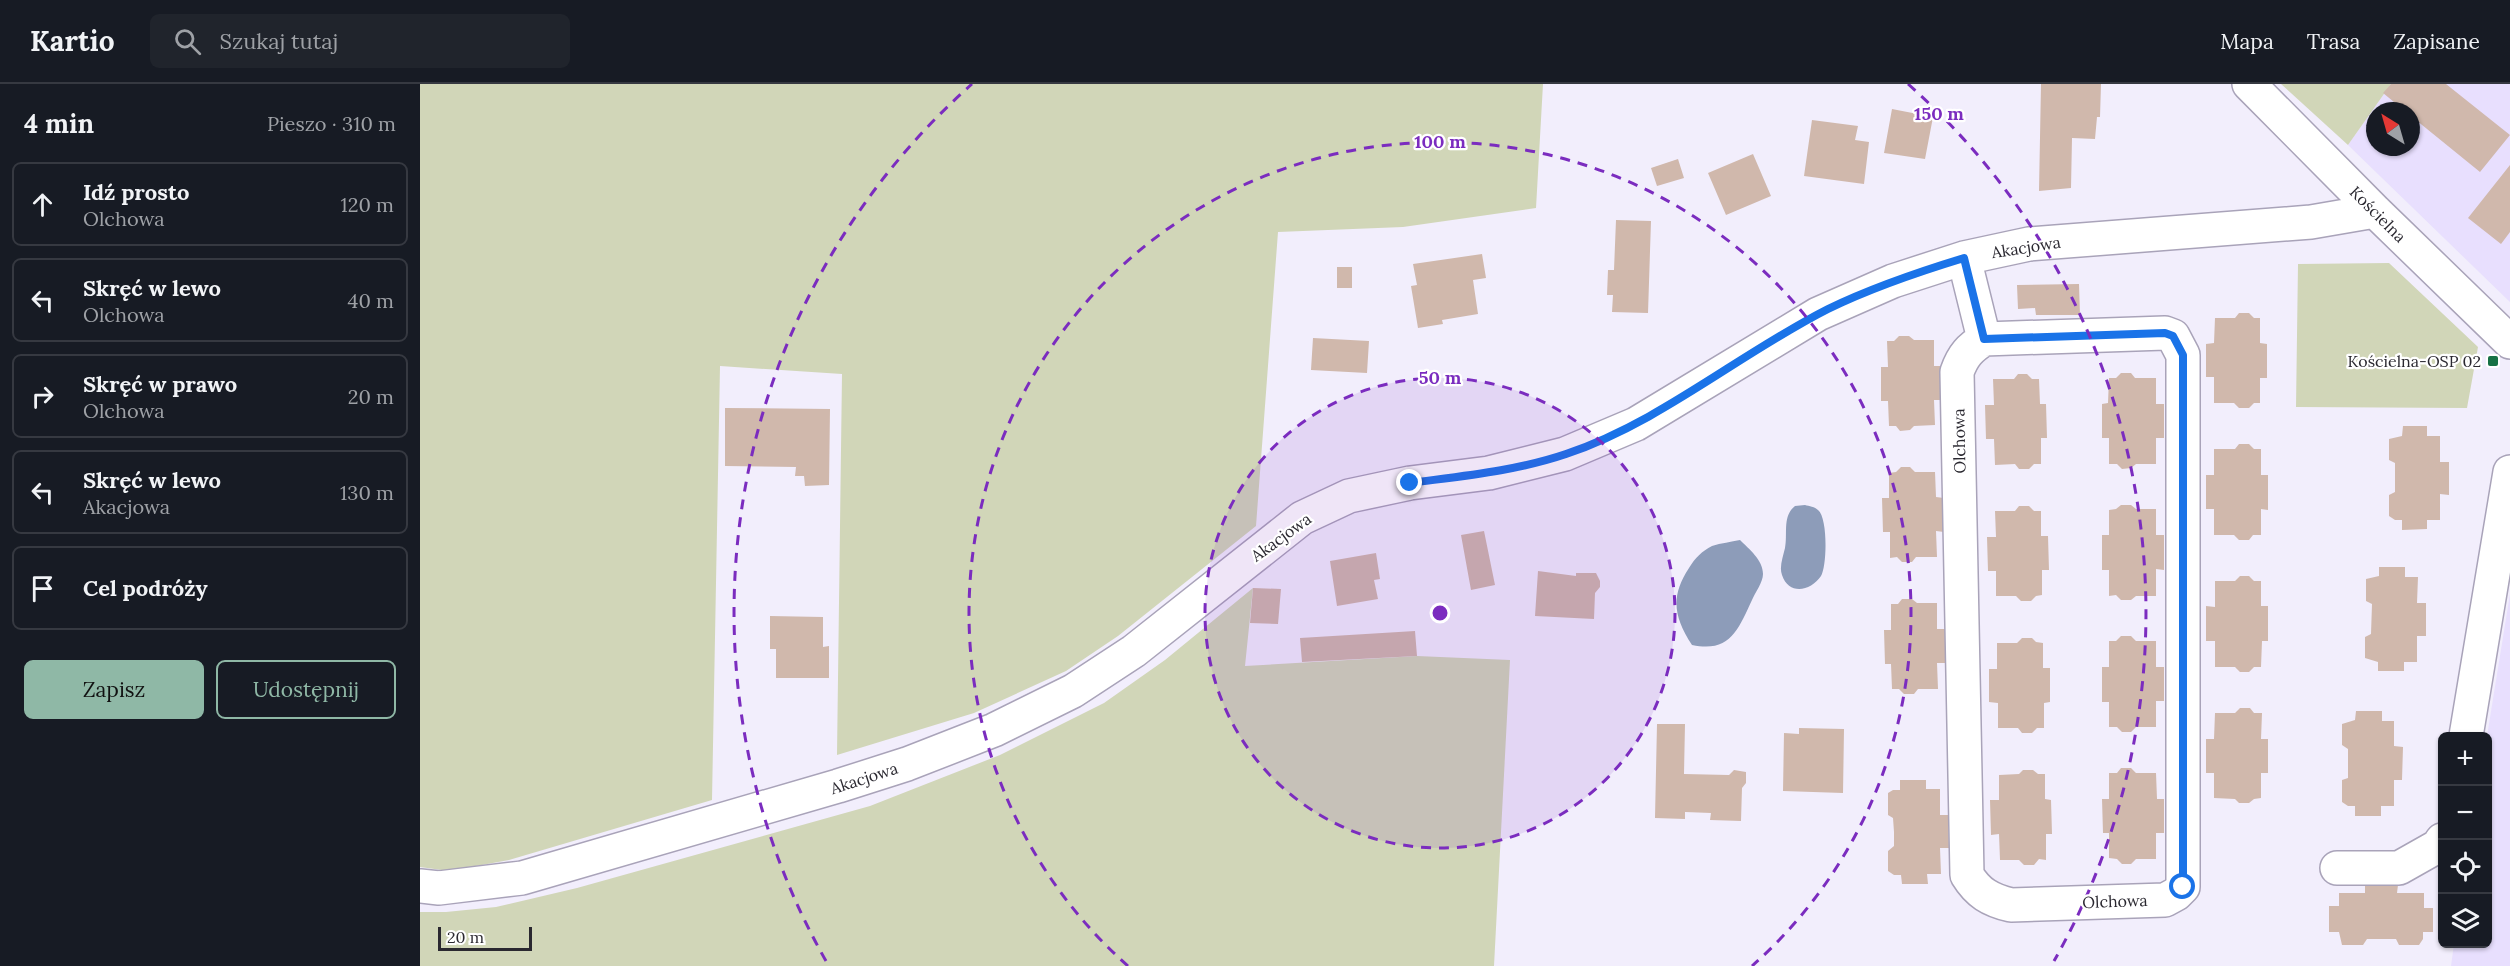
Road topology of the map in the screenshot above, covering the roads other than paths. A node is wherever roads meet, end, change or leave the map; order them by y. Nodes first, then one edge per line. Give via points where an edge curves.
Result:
1 (2249, 84) edge
2 (2375, 211) junction
3 (1964, 258) junction
4 (1984, 339) junction
5 (2510, 342) edge
6 (2510, 472) edge
7 (2467, 732) edge
8 (2438, 846) edge
9 (2337, 868) dead end
10 (420, 886) edge

1 - 2 street, Kościelna
2 - 3 street, Akacjowa via 2312,222 2029,244
2 - 5 street, Kościelna
3 - 4 street
3 - 10 street, Akacjowa via 1893,281 1828,309 1636,424 1565,454 1489,473 1349,496 1302,518 1134,651 1073,691 994,730 838,786 522,878 439,888
4 - 4 street, Olchowa via 2165,333 2173,336 2183,355 2183,887 2165,900 2011,905 1982,894 1967,875 1958,372 1961,359
6 - 7 street
8 - 9 street via 2399,868

